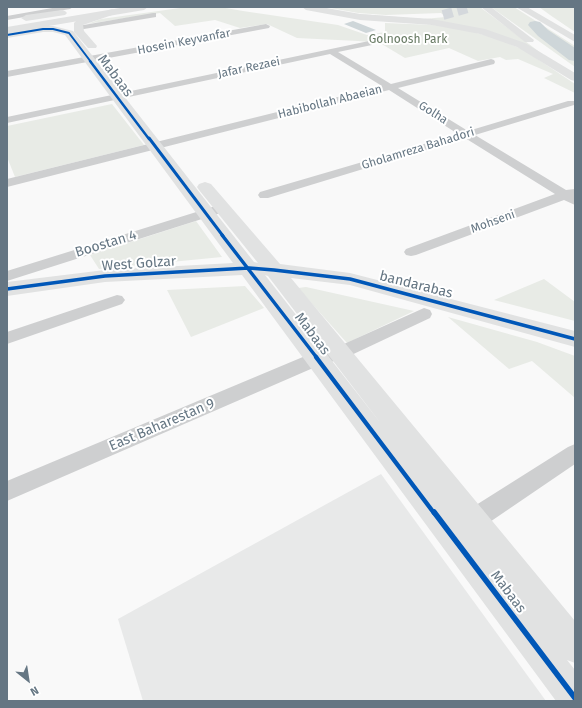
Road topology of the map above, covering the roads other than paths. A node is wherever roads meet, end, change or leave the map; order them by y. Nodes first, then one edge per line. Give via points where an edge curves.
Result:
1 (144, 7) edge
2 (306, 7) edge
3 (318, 7) edge
4 (485, 7) edge
5 (520, 7) edge
6 (103, 8) edge
7 (534, 8) edge
8 (67, 13) edge
9 (153, 15) dead end
10 (443, 15) tunnel mouth
11 (7, 20) edge
12 (266, 26) dead end
13 (78, 28) junction
14 (7, 33) edge
15 (572, 37) edge
16 (369, 43) dead end
17 (331, 51) junction
18 (95, 58) junction
19 (491, 62) dead end
20 (575, 73) edge
21 (7, 74) edge
22 (575, 78) edge
23 (390, 87) junction
24 (124, 95) junction
25 (571, 103) dead end
26 (7, 120) edge
27 (466, 134) junction
28 (168, 142) junction
29 (154, 145) junction
30 (178, 154) dead end
31 (197, 178) dead end
32 (7, 183) edge
33 (264, 195) dead end
34 (572, 196) edge
35 (214, 211) junction
36 (411, 252) dead end
37 (249, 268) junction
38 (274, 270) junction
39 (7, 276) edge
40 (7, 289) edge
41 (117, 300) dead end
42 (424, 314) dead end
43 (7, 338) edge
44 (575, 340) edge
45 (328, 356) junction
46 (575, 453) edge
47 (7, 491) edge
48 (473, 520) junction
49 (575, 648) edge
50 (575, 698) edge

1 - 6 main road
2 - 22 main road via 354,16 432,22 482,31 522,45
3 - 10 main road via 371,15
4 - 20 main road
5 - 15 main road
6 - 8 main road
6 - 8 main road
6 - 13 main road via 79,23
7 - 15 main road
8 - 11 main road
8 - 14 main road
9 - 13 street
12 - 18 street, Hosein Keyvanfar
13 - 18 main road, Mabaas
14 - 18 main road, Mabaas via 42,29 63,31 69,33
16 - 17 street, Jafar Rezaei
17 - 23 street, Golha
17 - 24 street, Jafar Rezaei
18 - 21 street, Hosein Keyvanfar
18 - 24 main road, Mabaas
19 - 23 street, Habibollah Abaeian
23 - 27 street, Golha
23 - 28 street, Habibollah Abaeian
24 - 26 street, Jafar Rezaei
24 - 28 main road, Mabaas
24 - 29 main road, Mabaas
25 - 27 street, Gholamreza Bahadori
27 - 33 street, Gholamreza Bahadori
27 - 34 street, Golha
28 - 29 street, Habibollah Abaeian
28 - 30 main road, Mabaas
29 - 32 street, Habibollah Abaeian
29 - 35 main road, Mabaas
31 - 35 main road, Mabaas
34 - 36 street, Mohseni
35 - 37 main road, Mabaas
35 - 38 main road, Mabaas
35 - 39 street, Boostan 4
37 - 38 main road, bandarabas
37 - 40 main road, West Golzar via 105,276
37 - 45 main road, Mabaas
38 - 44 main road, bandarabas via 350,279
38 - 45 main road, Mabaas
41 - 43 street
42 - 45 street, East Baharestan 9
45 - 47 street, East Baharestan 9
45 - 48 main road, Mabaas
45 - 50 main road, Mabaas
46 - 48 street
48 - 49 main road, Mabaas

